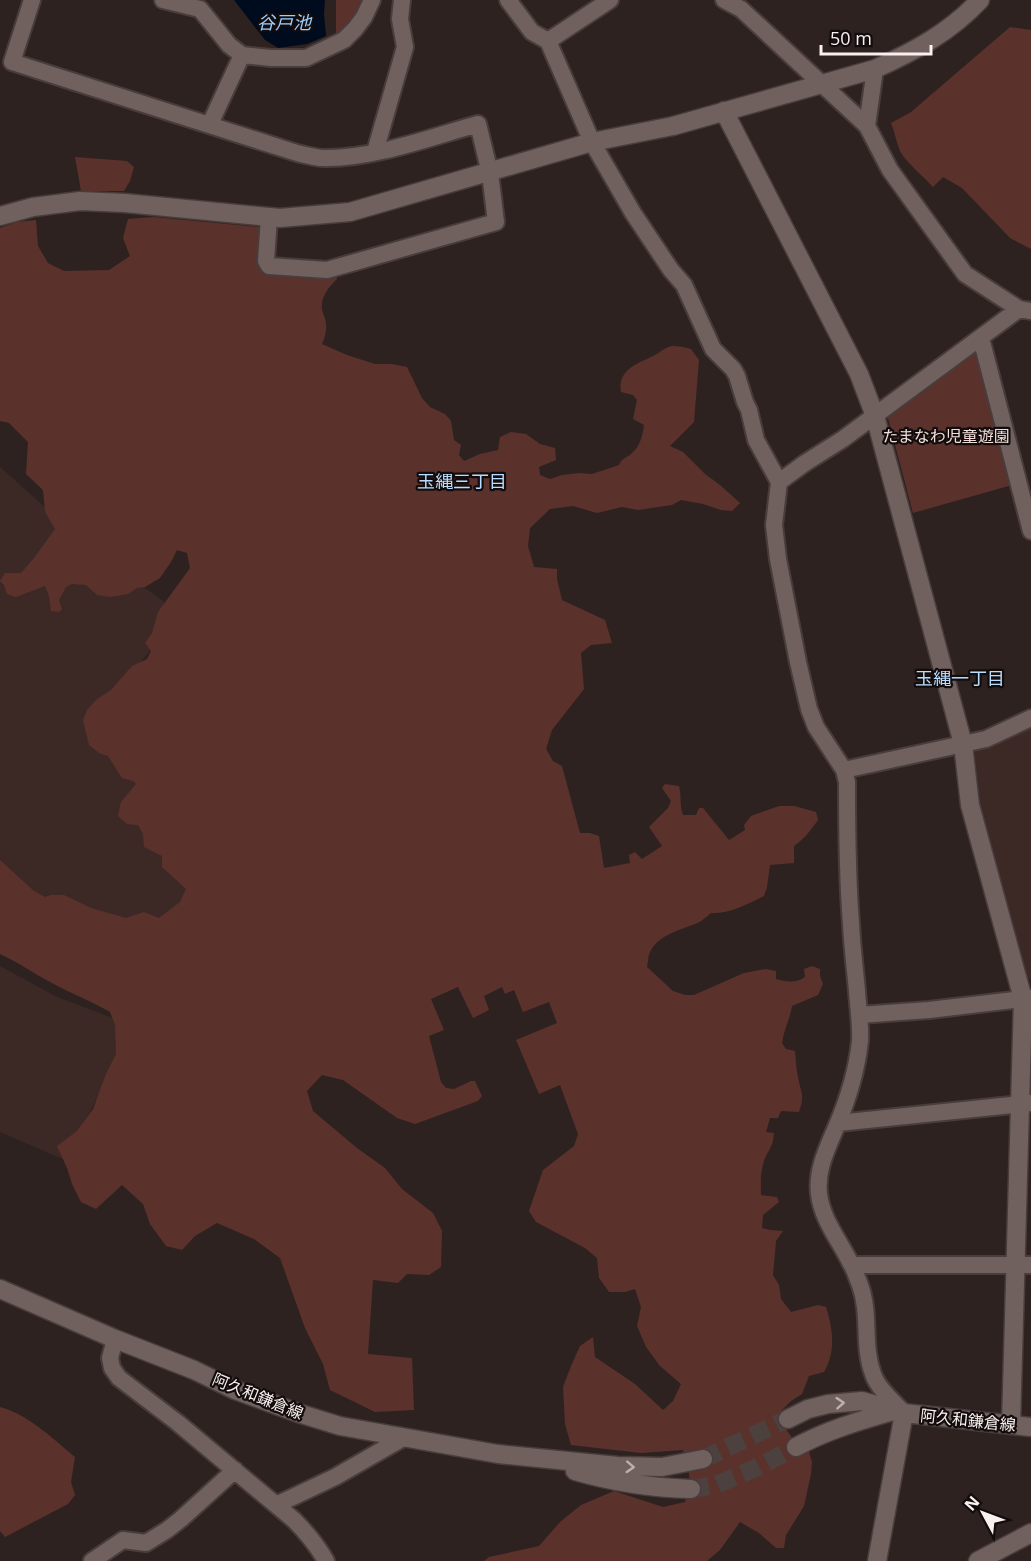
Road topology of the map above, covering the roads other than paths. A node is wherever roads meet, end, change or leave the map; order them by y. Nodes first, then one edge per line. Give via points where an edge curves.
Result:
1 (32, 0) edge
2 (163, 0) edge
3 (372, 0) edge
4 (402, 0) edge
5 (508, 0) edge
6 (610, 0) edge
7 (723, 0) edge
8 (980, 0) edge
9 (205, 4) edge
10 (747, 5) edge
11 (548, 41) junction
12 (242, 55) junction
13 (875, 69) junction
14 (822, 85) junction
15 (724, 111) junction
16 (210, 124) junction
17 (867, 126) junction
18 (592, 142) junction
19 (375, 152) junction
20 (490, 172) junction
21 (0, 216) edge
22 (269, 217) junction
23 (1025, 310) edge
24 (981, 338) junction
25 (875, 416) junction
26 (779, 482) junction
27 (1031, 531) edge
28 (1031, 718) edge
29 (963, 744) junction
30 (843, 770) junction
31 (1027, 999) edge
32 (859, 1015) junction
33 (1025, 1103) edge
34 (838, 1123) junction
35 (852, 1265) junction
36 (1023, 1266) edge
37 (0, 1289) edge
38 (115, 1339) junction
39 (899, 1412) junction
40 (788, 1419) tunnel mouth
41 (1011, 1425) junction
42 (1031, 1427) edge
43 (403, 1438) junction
44 (796, 1447) tunnel mouth
45 (530, 1458) junction
46 (703, 1459) tunnel mouth
47 (235, 1470) junction
48 (691, 1489) tunnel mouth
49 (276, 1505) junction
50 (1031, 1533) edge
51 (92, 1561) edge
52 (326, 1561) edge
53 (877, 1561) edge
54 (978, 1561) edge

1 - 16 street via 12,62
2 - 9 street
3 - 12 street via 364,17 344,40 306,58
4 - 19 street via 400,20 405,47
5 - 11 street via 532,32
6 - 11 street
7 - 10 street
8 - 13 street via 933,40
9 - 12 street via 229,45
10 - 14 street
11 - 18 street
12 - 16 street
13 - 14 street
13 - 17 street
14 - 15 street
14 - 17 street
15 - 18 street
15 - 25 street via 859,374
16 - 19 street via 323,158
17 - 23 street via 890,170 965,274
18 - 20 street
18 - 26 street via 633,213 684,285 713,349 737,376 756,440
19 - 20 street via 478,124
20 - 22 street via 350,212
20 - 22 street via 495,222 327,270 269,266
21 - 22 street via 80,201
23 - 24 street
24 - 25 street
24 - 27 street
25 - 26 street
25 - 29 street
26 - 30 street via 774,525 798,662 816,727
28 - 29 street via 986,739
29 - 30 street
29 - 31 street via 970,805
30 - 32 street via 847,782 848,880
31 - 32 street
31 - 33 street
32 - 34 street via 855,1068
33 - 34 street
33 - 36 street
34 - 35 street via 818,1180 819,1196 830,1227
35 - 36 street
35 - 39 street via 866,1308 866,1341 873,1376
36 - 41 street
37 - 38 street, 阿久和鎌倉線
38 - 43 street, 阿久和鎌倉線 via 298,1413
38 - 47 street via 110,1358 119,1378
40 -> 39 street, 阿久和鎌倉線 via 828,1404 862,1401
39 - 41 street, 阿久和鎌倉線
39 - 44 street, 阿久和鎌倉線 via 844,1425
39 - 53 street
41 - 42 street, 阿久和鎌倉線
43 - 45 street, 阿久和鎌倉線
43 - 49 street via 336,1477
45 -> 46 street, 阿久和鎌倉線 via 639,1467
45 - 48 street, 阿久和鎌倉線 via 605,1479
47 - 49 street
47 - 51 street via 167,1530 146,1543 123,1540
49 - 52 street via 311,1537
50 - 54 street

